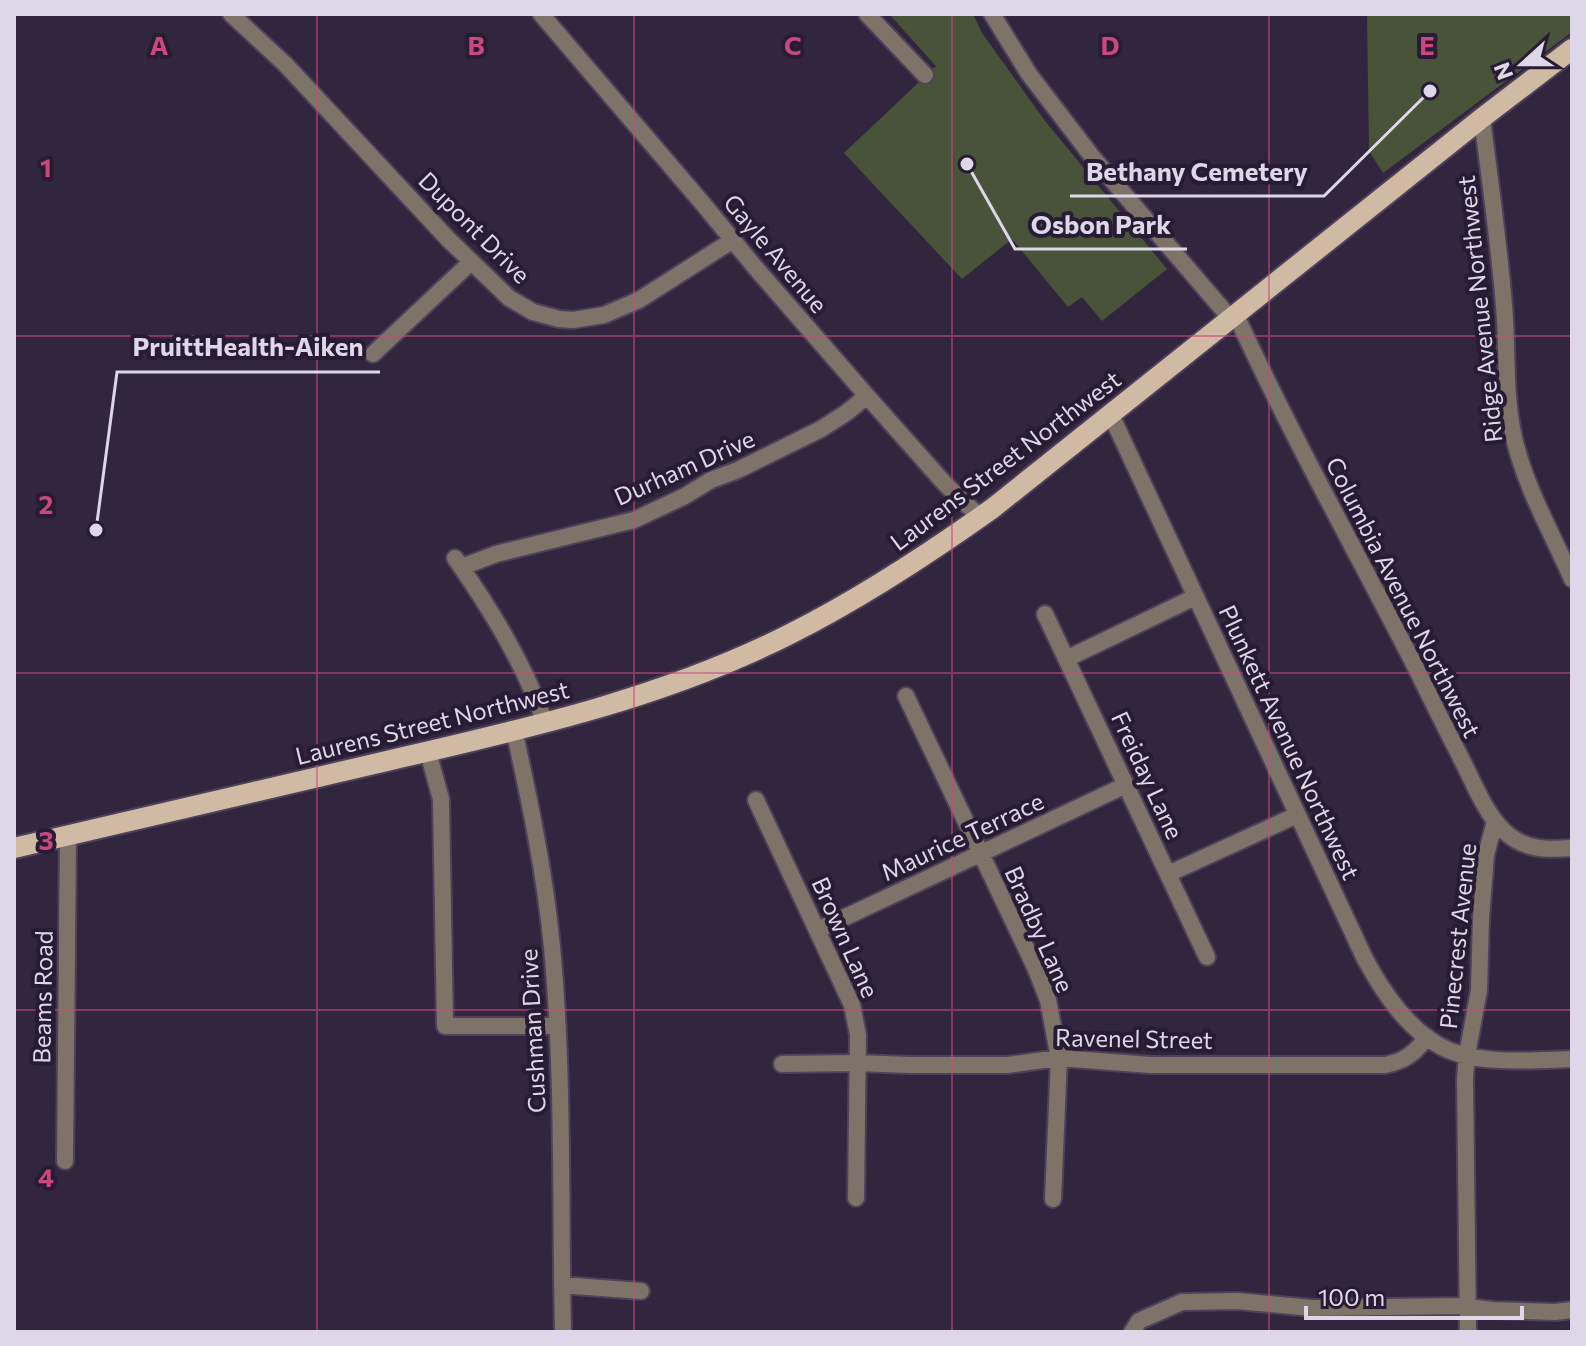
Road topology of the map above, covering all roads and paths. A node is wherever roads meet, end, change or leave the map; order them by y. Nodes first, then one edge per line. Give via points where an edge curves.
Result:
1 (231, 14) edge
2 (541, 14) edge
3 (868, 14) edge
4 (992, 14) edge
5 (1572, 49) edge
6 (925, 75) dead end
7 (1482, 118) junction
8 (733, 240) junction
9 (471, 262) junction
10 (1233, 317) junction
11 (373, 354) dead end
12 (867, 396) junction
13 (1111, 415) junction
14 (980, 517) junction
15 (1572, 579) edge
16 (1195, 597) junction
17 (1045, 614) dead end
18 (1066, 659) junction
19 (906, 696) dead end
20 (545, 723) junction
21 (514, 730) junction
22 (428, 752) junction
23 (1126, 785) junction
24 (756, 800) dead end
25 (1297, 815) junction
26 (1495, 821) junction
27 (68, 835) junction
28 (14, 848) edge
29 (1572, 848) edge
30 (980, 854) junction
31 (1168, 874) junction
32 (818, 930) junction
33 (1207, 957) dead end
34 (558, 1026) junction
35 (1427, 1037) junction
36 (1467, 1055) junction
37 (1059, 1058) junction
38 (1572, 1059) edge
39 (857, 1063) junction
40 (782, 1064) dead end
41 (65, 1161) dead end
42 (856, 1198) dead end
43 (1053, 1199) dead end
44 (562, 1285) junction
45 (641, 1291) dead end
46 (1468, 1307) junction
47 (1572, 1310) edge
48 (563, 1332) edge
49 (1132, 1332) edge
50 (1468, 1332) edge

1 - 9 street, Dupont Drive via 285,64
2 - 8 street, Gayle Avenue
3 - 6 street
4 - 10 street, Columbia Avenue Northwest via 1029,74 1094,159
5 - 7 main road, Laurens Street Northwest
7 - 10 main road, Laurens Street Northwest
7 - 15 street, Ridge Avenue Northwest via 1498,236 1513,433
8 - 9 street, Dupont Drive via 639,300 604,315 573,320 546,317 521,306
8 - 12 street, Gayle Avenue
9 - 11 street
10 - 13 main road, Laurens Street Northwest
10 - 26 street, Columbia Avenue Northwest
12 - 14 street, Gayle Avenue
12 - 20 street, Durham Drive via 821,429 634,520 458,563 506,638
13 - 14 main road, Laurens Street Northwest
13 - 16 street, Plunkett Avenue Northwest
14 - 20 main road, Laurens Street Northwest via 853,600 786,636 651,691
16 - 18 street
16 - 25 street, Plunkett Avenue Northwest
17 - 18 street, Freiday Lane
18 - 23 street, Freiday Lane
19 - 30 street, Bradby Lane
20 - 21 main road, Laurens Street Northwest
21 - 22 main road, Laurens Street Northwest
21 - 34 street, Cushman Drive via 544,884
22 - 27 main road, Laurens Street Northwest
22 - 34 street via 441,799 445,1026
23 - 30 street, Maurice Terrace
23 - 31 street, Freiday Lane
24 - 32 street, Brown Lane
25 - 31 street
25 - 35 street, Plunkett Avenue Northwest via 1376,979
26 - 29 street, Columbia Avenue Northwest via 1513,838 1535,848
26 - 36 street, Pinecrest Avenue via 1486,855 1479,990
27 - 28 main road, Laurens Street Northwest
27 - 41 street, Beams Road
30 - 32 street, Maurice Terrace
30 - 37 street, Bradby Lane via 1043,983
31 - 33 street, Freiday Lane
32 - 39 street, Brown Lane via 852,1005
34 - 44 street, Cushman Drive
35 - 36 street, Plunkett Avenue Northwest
35 - 37 street, Ravenel Street via 1405,1059 1385,1065 1151,1065
36 - 38 street
36 - 46 street, Pinecrest Avenue
37 - 39 street, Ravenel Street via 1007,1065
37 - 43 street, Bradby Lane
39 - 40 street, Ravenel Street
39 - 42 street, Brown Lane
44 - 45 street
44 - 48 street, Cushman Drive
46 - 47 street
46 - 49 street via 1182,1302 1139,1321
46 - 50 street, Pinecrest Avenue

